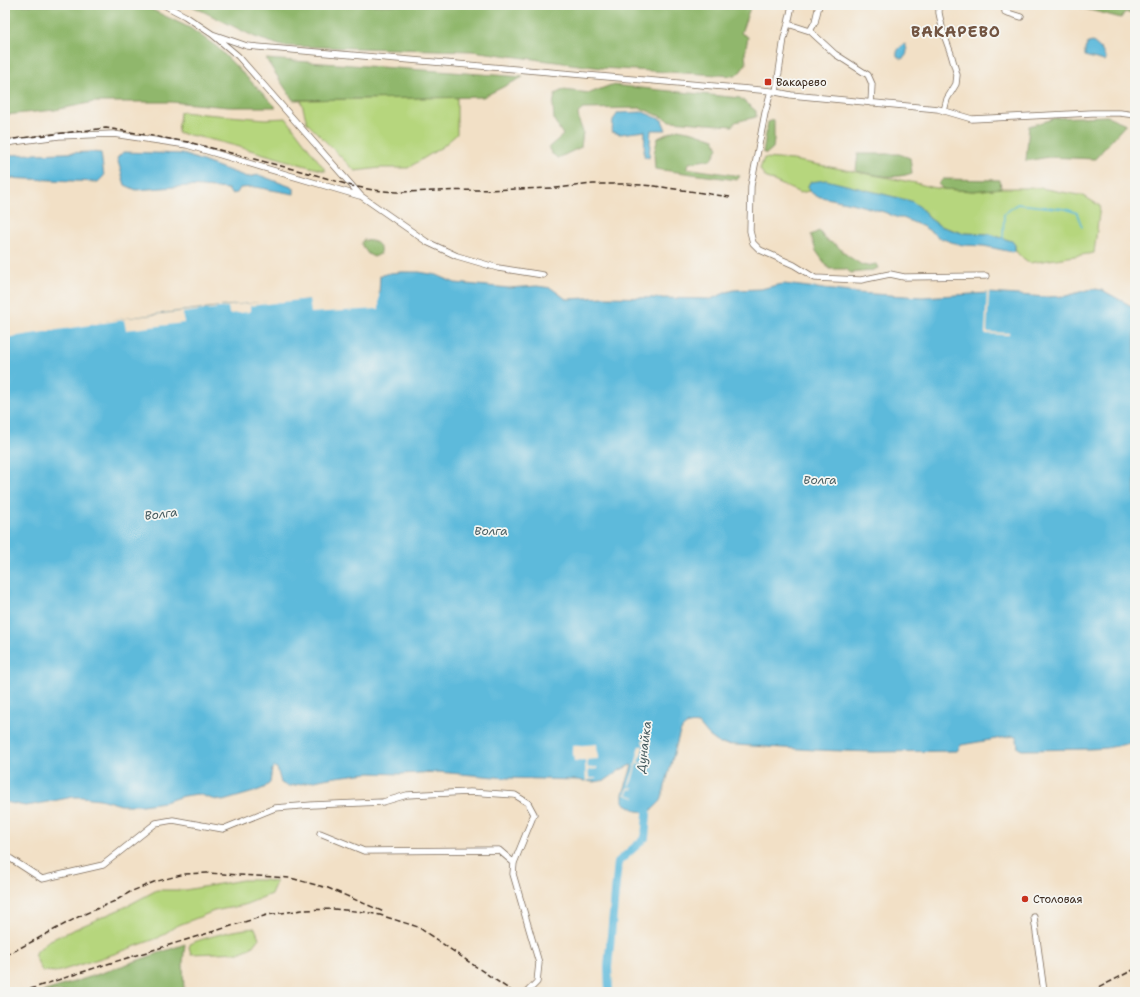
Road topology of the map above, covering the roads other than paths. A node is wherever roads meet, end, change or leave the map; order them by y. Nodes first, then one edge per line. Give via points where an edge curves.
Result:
1 (164, 5) edge
2 (792, 5) edge
3 (819, 5) edge
4 (940, 5) edge
5 (1005, 5) edge
6 (1021, 17) dead end
7 (788, 24) junction
8 (810, 32) junction
9 (212, 34) junction
10 (774, 91) junction
11 (871, 103) junction
12 (944, 111) junction
13 (1135, 115) edge
14 (5, 143) edge
15 (361, 196) junction
16 (543, 275) dead end
17 (986, 276) dead end
18 (320, 833) dead end
19 (5, 855) edge
20 (514, 864) junction
21 (1034, 917) dead end
22 (527, 992) edge
23 (1044, 992) edge

1 - 9 street
2 - 7 street
3 - 8 street
4 - 12 street via 943,32 957,75 956,84
5 - 6 street via 1005,12
7 - 8 street
7 - 10 street
8 - 11 street via 835,54 868,75 872,84
9 - 10 street via 247,46
9 - 15 street via 238,56
10 - 11 street
10 - 17 street via 765,113 751,186 750,231 753,243 760,250 794,265 815,278 861,280 890,274
11 - 12 street
12 - 13 street via 972,119 1092,113
14 - 15 street via 59,136 113,134 187,145
15 - 16 street via 427,242 457,256 498,268
18 - 20 street via 364,851 498,850
19 - 20 street via 42,879 102,865 156,823 173,820 223,829 275,808 383,802 407,795 470,792 516,795 528,803 534,814
20 - 22 street via 513,874 540,963 537,982
21 - 23 street

